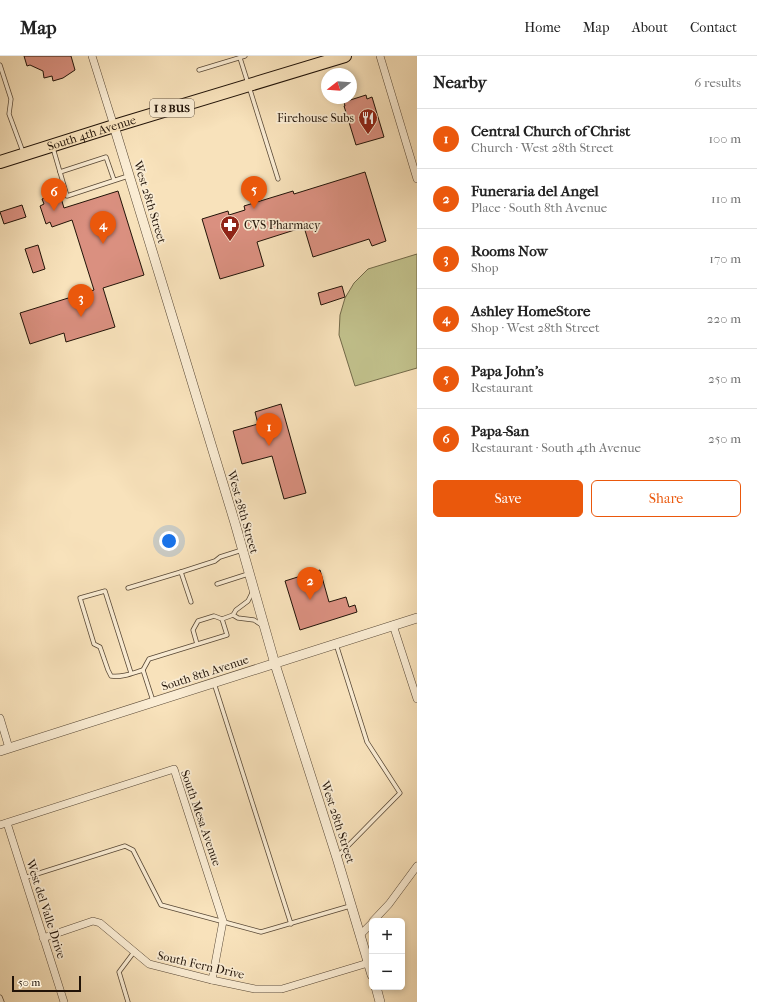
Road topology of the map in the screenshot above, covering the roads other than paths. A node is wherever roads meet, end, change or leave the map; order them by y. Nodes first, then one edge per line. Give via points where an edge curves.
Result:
1 (92, 56) edge
2 (244, 56) edge
3 (342, 56) edge
4 (380, 56) edge
5 (240, 58) junction
6 (0, 65) edge
7 (199, 70) dead end
8 (248, 85) junction
9 (114, 126) junction
10 (52, 146) junction
11 (24, 155) junction
12 (0, 162) edge
13 (60, 172) junction
14 (129, 175) junction
15 (278, 178) dead end
16 (417, 179) edge
17 (114, 180) junction
18 (242, 550) junction
19 (181, 572) junction
20 (249, 574) junction
21 (217, 584) dead end
22 (128, 588) dead end
23 (253, 590) junction
24 (190, 602) dead end
25 (233, 615) junction
26 (222, 618) junction
27 (417, 618) edge
28 (393, 625) junction
29 (264, 626) junction
30 (197, 644) junction
31 (336, 644) junction
32 (275, 664) junction
33 (143, 670) junction
34 (131, 674) junction
35 (214, 683) junction
36 (417, 699) edge
37 (154, 702) junction
38 (0, 718) edge
39 (4, 749) edge
40 (3, 824) edge
41 (337, 858) junction
42 (417, 866) edge
43 (24, 878) junction
44 (351, 906) junction
45 (377, 918) edge
46 (223, 922) junction
47 (291, 924) junction
48 (369, 926) edge
49 (360, 935) junction
50 (43, 938) junction
51 (134, 952) junction
52 (368, 963) junction
53 (369, 966) edge
54 (212, 980) junction
55 (377, 990) edge
56 (0, 997) edge
57 (2, 1002) edge
58 (64, 1002) edge
59 (128, 1002) edge
60 (380, 1002) edge

1 - 9 street, West 28th Street
2 - 5 lane
3 - 8 main road, South 4th Avenue / I 8 BUS
4 - 16 street
5 - 7 lane
5 - 8 lane
6 - 11 lane via 11,99 10,114
8 - 9 main road, South 4th Avenue / I 8 BUS
8 - 15 lane
9 - 10 main road, South 4th Avenue / I 8 BUS
9 - 14 street, West 28th Street
10 - 11 main road, South 4th Avenue / I 8 BUS
10 - 13 lane
11 - 12 main road, South 4th Avenue / I 8 BUS
13 - 17 lane via 106,157
13 - 17 lane via 67,196
14 - 17 lane
14 - 18 street, West 28th Street
18 - 19 lane
18 - 20 street, West 28th Street
19 - 22 lane
19 - 24 lane
20 - 21 lane
20 - 23 street, West 28th Street
23 - 25 lane via 248,601
23 - 29 street, West 28th Street
25 - 26 lane
25 - 29 lane via 254,620
26 - 30 lane via 227,635
26 - 30 lane via 214,616 198,621 193,630
27 - 28 street, South 8th Avenue
28 - 31 street, South 8th Avenue
28 - 36 street
29 - 32 street, West 28th Street
30 - 33 lane via 149,659
31 - 32 street, South 8th Avenue
31 - 41 lane via 367,742 400,793
32 - 35 street, South 8th Avenue
32 - 41 street, West 28th Street
33 - 34 lane
33 - 37 lane
34 - 34 lane via 111,676 100,647 94,644 80,598 105,591
35 - 37 street, South 8th Avenue
35 - 47 lane
37 - 39 street, South 8th Avenue
38 - 39 street
40 - 43 street, West del Valle Drive
40 - 46 street, South Mesa Avenue via 174,769
41 - 44 street, West 28th Street
42 - 45 street
43 - 46 lane via 124,846 133,850 160,905
43 - 50 street, West del Valle Drive
44 - 47 lane
44 - 49 street, West 28th Street
46 - 47 lane via 261,932
46 - 54 street, South Mesa Avenue
48 - 49 street
49 - 52 street, West 28th Street
50 - 51 street, South Fern Drive via 93,921 100,923
50 - 58 street, West del Valle Drive
51 - 54 street, South Fern Drive via 149,964
51 - 59 lane via 119,972
52 - 53 street, West 28th Street
52 - 54 street, South Fern Drive via 282,989 255,989
55 - 60 street
56 - 57 lane

